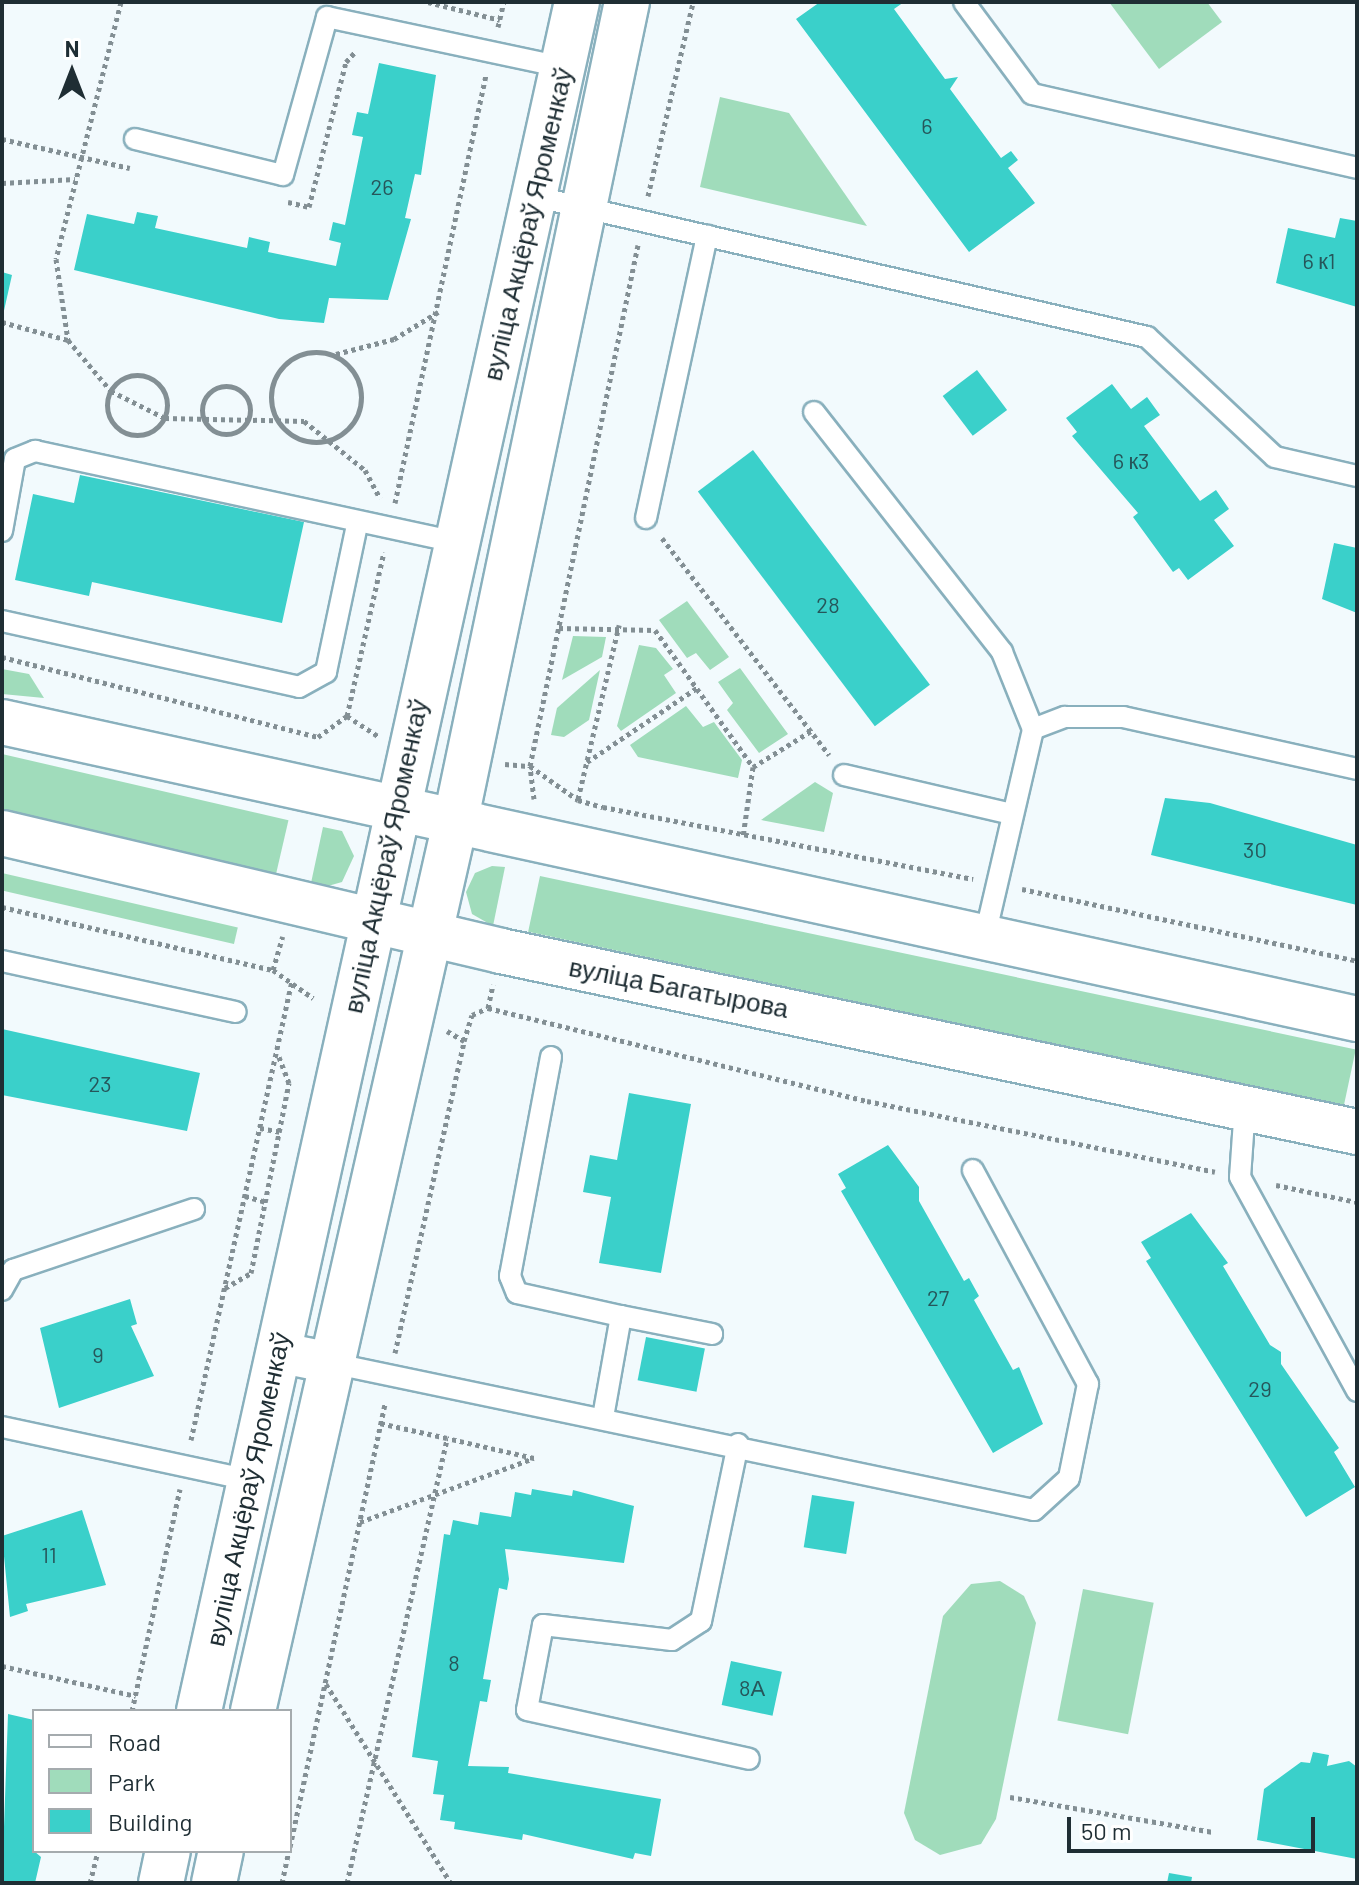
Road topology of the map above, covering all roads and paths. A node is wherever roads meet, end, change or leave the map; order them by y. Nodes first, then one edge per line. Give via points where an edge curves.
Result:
1 (121, 2) edge
2 (428, 2) edge
3 (504, 2) edge
4 (577, 2) edge
5 (627, 2) edge
6 (693, 2) edge
7 (964, 2) edge
8 (500, 20) junction
9 (364, 42) dead end
10 (489, 61) junction
11 (471, 67) dead end
12 (562, 67) junction
13 (611, 79) junction
14 (2, 139) edge
15 (135, 139) dead end
16 (81, 157) junction
17 (1357, 168) edge
18 (142, 171) dead end
19 (75, 179) junction
20 (2, 183) edge
21 (533, 196) junction
22 (279, 200) dead end
23 (584, 208) junction
24 (643, 221) junction
25 (707, 235) junction
26 (438, 312) junction
27 (2, 322) edge
28 (68, 340) junction
29 (336, 354) junction
30 (111, 391) junction
31 (814, 412) dead end
32 (251, 415) junction
33 (165, 418) junction
34 (276, 420) junction
35 (205, 423) junction
36 (334, 439) junction
37 (1357, 476) edge
38 (646, 518) joint
39 (357, 525) junction
40 (390, 525) junction
41 (2, 531) edge
42 (455, 542) junction
43 (2, 621) edge
44 (619, 625) junction
45 (559, 628) junction
46 (2, 657) edge
47 (698, 687) junction
48 (347, 716) junction
49 (2, 722) edge
50 (1033, 729) junction
51 (811, 731) junction
52 (379, 737) dead end
53 (586, 762) junction
54 (498, 763) dead end
55 (530, 766) junction
56 (753, 767) junction
57 (1357, 769) edge
58 (844, 775) joint
59 (578, 800) junction
60 (535, 808) dead end
61 (394, 809) junction
62 (1011, 814) junction
63 (455, 823) junction
64 (2, 833) edge
65 (743, 836) junction
66 (997, 883) junction
67 (2, 907) edge
68 (372, 919) junction
69 (428, 932) junction
70 (283, 936) dead end
71 (984, 940) junction
72 (2, 961) edge
73 (1357, 961) edge
74 (273, 970) junction
75 (292, 982) junction
76 (493, 983) dead end
77 (313, 998) dead end
78 (488, 1008) junction
79 (236, 1012) dead end
80 (1357, 1019) edge
81 (441, 1028) dead end
82 (464, 1041) junction
83 (277, 1052) junction
84 (551, 1057) dead end
85 (1245, 1106) junction
86 (1350, 1126) edge
87 (260, 1128) junction
88 (280, 1132) junction
89 (973, 1170) dead end
90 (1240, 1177) junction
91 (245, 1196) junction
92 (266, 1202) junction
93 (1357, 1202) edge
94 (194, 1209) dead end
95 (224, 1288) junction
96 (2, 1290) edge
97 (621, 1316) junction
98 (712, 1334) dead end
99 (277, 1352) junction
100 (331, 1363) junction
101 (391, 1374) junction
102 (1357, 1391) edge
103 (603, 1417) junction
104 (380, 1423) junction
105 (2, 1427) edge
106 (447, 1438) junction
107 (738, 1444) junction
108 (185, 1465) junction
109 (249, 1480) junction
110 (302, 1491) junction
111 (433, 1497) junction
112 (359, 1522) junction
113 (2, 1666) edge
114 (325, 1683) junction
115 (136, 1696) junction
116 (133, 1709) edge
117 (199, 1709) edge
118 (253, 1709) edge
119 (749, 1759) dead end
120 (374, 1762) junction
121 (1010, 1797) dead end
122 (1213, 1832) dead end
123 (292, 1840) edge
124 (98, 1853) edge
125 (289, 1853) edge
126 (165, 1868) edge
127 (218, 1874) edge
128 (90, 1883) edge
129 (282, 1883) edge
130 (347, 1883) edge
131 (451, 1883) edge

1 - 16 path
2 - 8 path
3 - 8 path
4 - 12 street, вуліца Акцёраў Яроменкаў
5 - 13 street, вуліца Акцёраў Яроменкаў
6 - 24 path
7 - 17 lane via 1032,94
8 - 10 path
9 - 22 path via 346,62 309,207
10 - 11 path
10 - 12 lane
10 - 15 lane via 327,17 283,175
10 - 26 path
12 - 13 street
12 - 21 street, вуліца Акцёраў Яроменкаў
13 - 23 street, вуліца Акцёраў Яроменкаў
14 - 16 path
16 - 18 path
16 - 19 path
19 - 20 path
19 - 28 path via 56,259
21 - 23 lane
21 - 42 street, вуліца Акцёраў Яроменкаў
23 - 24 lane
23 - 63 street, вуліца Акцёраў Яроменкаў
24 - 25 lane
24 - 45 path
25 - 37 lane via 1147,337 1275,457
25 - 38 lane
26 - 29 path via 394,339
26 - 40 path
27 - 28 path
28 - 30 path
29 - 34 path via 292,358 275,375 270,401
29 - 36 path via 355,374 360,396 357,416
30 - 33 path
30 - 33 path via 135,374 153,379 168,397
30 - 33 path via 106,403 120,429 150,434
31 - 50 lane via 1002,652
32 - 34 path
32 - 35 path
32 - 35 path via 231,434
32 - 35 path via 239,388 219,385 204,396
33 - 35 path
34 - 36 path via 304,421
34 - 36 path via 309,441
36 - 40 path via 365,470
38 - 51 path
39 - 40 lane
39 - 41 lane via 35,451 15,459
39 - 43 lane via 326,672 299,687
40 - 42 lane
40 - 48 path
42 - 61 street, вуліца Акцёраў Яроменкаў
44 - 45 path
44 - 47 path via 655,630
44 - 53 path
45 - 55 path
46 - 48 path via 318,737
47 - 53 path
47 - 56 path
48 - 52 path
49 - 61 street
50 - 57 lane via 1065,717 1123,717
50 - 62 lane
51 - 56 path
51 - 58 path
53 - 59 path
54 - 55 path
55 - 59 path
55 - 60 path
56 - 65 path
58 - 62 lane
59 - 65 path
61 - 63 street
61 - 68 street, вуліца Акцёраў Яроменкаў
62 - 66 lane
63 - 69 street, вуліца Акцёраў Яроменкаў
63 - 71 street
64 - 68 street, вуліца Багатырова
65 - 66 path
66 - 71 lane
66 - 73 path
67 - 74 path
68 - 69 street, вуліца Багатырова
68 - 99 street, вуліца Акцёраў Яроменкаў
69 - 85 street, вуліца Багатырова
69 - 100 street, вуліца Акцёраў Яроменкаў
70 - 74 path
71 - 80 street
72 - 79 lane
74 - 75 path
75 - 77 path
75 - 83 path
76 - 78 path
78 - 82 path via 472,1015
78 - 90 path via 867,1101
81 - 82 path
82 - 101 path
83 - 87 path
83 - 88 path via 289,1083
84 - 97 lane via 510,1276 517,1293
85 - 86 street, вуліца Багатырова
85 - 90 lane
87 - 88 path
87 - 91 path
88 - 92 path
89 - 107 lane via 1088,1384 1069,1478 1034,1510
90 - 93 path
90 - 102 lane
91 - 92 path
91 - 95 path
92 - 95 path via 251,1273
94 - 96 lane via 13,1270
95 - 108 path
97 - 98 lane
97 - 103 lane
99 - 100 street
99 - 109 street, вуліца Акцёраў Яроменкаў
100 - 101 lane
100 - 110 street, вуліца Акцёраў Яроменкаў
101 - 103 lane
101 - 104 path
103 - 107 lane
104 - 106 path
104 - 112 path
105 - 108 lane
106 - 111 path
106 - 111 path via 534,1458
107 - 119 lane via 701,1621 672,1640 543,1625 527,1710
108 - 109 lane
108 - 115 path
109 - 110 street
109 - 117 street, вуліца Акцёраў Яроменкаў
110 - 118 street, вуліца Акцёраў Яроменкаў
111 - 112 path
111 - 120 path
112 - 114 path
113 - 115 path
114 - 120 path
114 - 123 path
115 - 116 path
120 - 130 path
120 - 131 path
121 - 122 path
124 - 128 path
125 - 129 path
126 - 127 street

